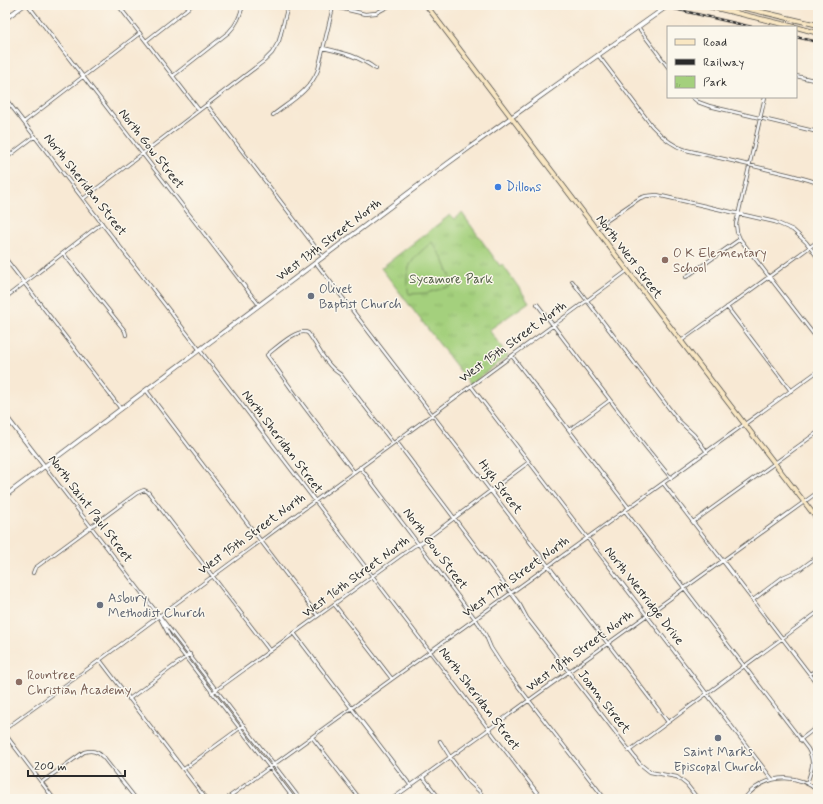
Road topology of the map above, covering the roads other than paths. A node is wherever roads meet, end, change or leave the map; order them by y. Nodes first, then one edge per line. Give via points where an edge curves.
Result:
1 (24, 5) edge
2 (28, 5) edge
3 (118, 5) edge
4 (192, 5) edge
5 (243, 5) edge
6 (288, 5) edge
7 (327, 5) edge
8 (391, 5) edge
9 (426, 5) edge
10 (669, 5) edge
11 (703, 5) edge
12 (732, 5) edge
13 (333, 7) junction
14 (5, 19) edge
15 (818, 25) edge
16 (791, 26) edge
17 (638, 27) junction
18 (797, 28) edge
19 (140, 33) junction
20 (818, 33) edge
21 (146, 41) junction
22 (323, 48) junction
23 (598, 55) junction
24 (667, 66) edge
25 (376, 69) dead end
26 (83, 76) junction
27 (173, 76) junction
28 (797, 76) edge
29 (818, 81) edge
30 (5, 98) edge
31 (693, 98) edge
32 (765, 98) edge
33 (206, 105) junction
34 (199, 110) junction
35 (273, 114) dead end
36 (511, 117) junction
37 (760, 118) junction
38 (24, 122) junction
39 (818, 132) edge
40 (35, 136) junction
41 (142, 154) junction
42 (5, 159) edge
43 (749, 165) junction
44 (818, 183) edge
45 (83, 199) junction
46 (738, 214) junction
47 (102, 223) junction
48 (595, 228) junction
49 (740, 239) junction
50 (818, 241) edge
51 (809, 247) junction
52 (62, 253) junction
53 (323, 257) junction
54 (5, 258) edge
55 (818, 258) edge
56 (316, 263) junction
57 (628, 271) junction
58 (686, 277) dead end
59 (769, 277) junction
60 (572, 281) dead end
61 (24, 283) junction
62 (5, 298) edge
63 (587, 301) junction
64 (537, 304) dead end
65 (259, 305) junction
66 (727, 307) junction
67 (553, 325) junction
68 (126, 335) dead end
69 (818, 340) edge
70 (681, 341) junction
71 (200, 350) junction
72 (512, 356) junction
73 (818, 371) edge
74 (471, 386) junction
75 (146, 390) junction
76 (791, 391) junction
77 (610, 400) junction
78 (121, 409) junction
79 (432, 414) junction
80 (5, 415) edge
81 (745, 424) junction
82 (569, 430) junction
83 (818, 432) edge
84 (394, 442) junction
85 (707, 452) junction
86 (529, 462) junction
87 (774, 463) junction
88 (45, 466) junction
89 (360, 467) junction
90 (354, 472) junction
91 (671, 478) junction
92 (663, 483) junction
93 (490, 491) junction
94 (818, 492) edge
95 (5, 496) edge
96 (315, 501) junction
97 (804, 502) junction
98 (629, 508) junction
99 (625, 511) junction
100 (455, 518) junction
101 (818, 520) edge
102 (693, 522) junction
103 (91, 526) junction
104 (587, 538) junction
105 (261, 541) junction
106 (419, 544) junction
107 (818, 556) edge
108 (723, 561) junction
109 (548, 566) junction
110 (34, 573) dead end
111 (213, 576) junction
112 (372, 576) junction
113 (684, 589) junction
114 (511, 593) junction
115 (753, 600) junction
116 (334, 604) junction
117 (818, 612) edge
118 (159, 616) junction
119 (318, 616) junction
120 (646, 616) junction
121 (475, 619) junction
122 (294, 634) junction
123 (782, 638) junction
124 (607, 644) junction
125 (270, 651) junction
126 (430, 652) junction
127 (190, 654) junction
128 (185, 658) junction
129 (100, 660) junction
130 (744, 666) junction
131 (818, 669) edge
132 (568, 672) junction
133 (810, 674) junction
134 (392, 680) junction
135 (818, 685) edge
136 (217, 690) junction
137 (212, 693) junction
138 (706, 694) junction
139 (129, 698) junction
140 (529, 700) junction
141 (351, 709) junction
142 (668, 722) junction
143 (244, 725) junction
144 (818, 726) edge
145 (239, 728) junction
146 (5, 729) edge
147 (489, 729) junction
148 (5, 734) edge
149 (312, 737) junction
150 (800, 740) junction
151 (440, 741) dead end
152 (629, 751) junction
153 (450, 757) junction
154 (274, 765) junction
155 (270, 768) junction
156 (184, 770) junction
157 (423, 777) junction
158 (772, 779) junction
159 (42, 782) junction
160 (807, 783) junction
161 (411, 786) junction
162 (818, 791) edge
163 (54, 799) edge
164 (136, 799) edge
165 (206, 799) edge
166 (226, 799) edge
167 (294, 799) edge
168 (300, 799) edge
169 (360, 799) edge
170 (392, 799) edge
171 (440, 799) edge
172 (485, 799) edge
173 (542, 799) edge
174 (605, 799) edge
175 (698, 799) edge
176 (744, 799) edge

1 - 14 street
2 - 26 street, North Gow Street
3 - 19 street
4 - 21 street
5 - 27 street via 234,27
6 - 33 street via 279,41 272,53
7 - 13 street
8 - 13 street via 381,12 372,14
9 - 36 main road, North West Street
10 - 17 street, West 13th Street North
11 - 16 main road
12 - 15 main road
13 - 22 street
17 - 23 street, West 13th Street North
17 - 24 street
18 - 20 main road
19 - 21 street
19 - 26 street
21 - 27 street
22 - 25 street via 360,58
22 - 35 street via 316,76 309,86
23 - 36 street, West 13th Street North
23 - 43 street via 652,126 666,140 678,148
26 - 38 street
26 - 41 street, North Gow Street
27 - 34 street
28 - 29 street
30 - 38 street, North Sheridan Street
31 - 37 street via 709,106
32 - 37 street
33 - 34 street
33 - 53 street
34 - 41 street
36 - 48 main road, North West Street
36 - 53 street, West 13th Street North
37 - 39 street
37 - 43 street
38 - 40 street, North Sheridan Street
40 - 42 street
40 - 45 street, North Sheridan Street
41 - 45 street
41 - 65 street, North Gow Street
43 - 44 street
43 - 46 street
45 - 47 street, North Sheridan Street
46 - 48 street via 651,195 640,198
46 - 49 street via 736,232
46 - 51 street via 775,222 793,230
47 - 52 street
47 - 71 street, North Sheridan Street
48 - 57 main road, North West Street
49 - 58 street
49 - 59 street
50 - 51 street
51 - 55 street
51 - 59 street
52 - 61 street
52 - 68 street
53 - 56 street, West 13th Street North
54 - 61 street
56 - 65 street, West 13th Street North
56 - 79 street, High Street
57 - 63 street, West 15th Street North
57 - 70 main road, North West Street
59 - 66 street
59 - 69 street
60 - 63 street
61 - 62 street
61 - 78 street
63 - 67 street, West 15th Street North
63 - 85 street via 678,420
64 - 67 street
65 - 71 street, West 13th Street North
66 - 70 street
66 - 76 street
67 - 72 street, West 15th Street North
67 - 77 street
70 - 81 main road, North West Street
71 - 75 street, West 13th Street North
71 - 96 street, North Sheridan Street
72 - 74 street, West 15th Street North
72 - 82 street
73 - 76 street, West 17th Street North
74 - 79 street, West 15th Street North
74 - 86 street, North Westridge Drive
75 - 78 street, West 13th Street North
75 - 105 street
76 - 81 street, West 17th Street North
77 - 82 street
77 - 91 street
78 - 88 street, West 13th Street North
79 - 84 street, West 15th Street North
79 - 93 street, High Street
80 - 88 street, North Saint Paul Street
81 - 85 street, West 17th Street North
81 - 87 main road, North West Street
82 - 98 street
83 - 87 street
84 - 89 street, West 15th Street North
84 - 90 street, Joann Street via 340,374 330,366 308,333 304,331 295,334 267,355
84 - 100 street, Joann Street
85 - 91 street, West 17th Street North
86 - 93 street, West 16th Street North
86 - 104 street, North Westridge Drive
87 - 97 main road, North West Street
87 - 102 street
88 - 95 street, West 13th Street North
88 - 103 street, North Saint Paul Street
89 - 90 street, West 15th Street North
89 - 106 street, North Gow Street
90 - 96 street, West 15th Street North
91 - 92 street, West 17th Street North
92 - 98 street, West 17th Street North
92 - 102 street
93 - 100 street, West 16th Street North
93 - 109 street, High Street
94 - 97 street, West 18th Street North
96 - 105 street, West 15th Street North
96 - 112 street, North Sheridan Street
97 - 101 main road, North West Street
97 - 108 street, West 18th Street North
98 - 99 street, West 17th Street North
99 - 104 street, West 17th Street North
99 - 113 street
100 - 106 street, West 16th Street North
100 - 114 street, Joann Street
102 - 108 street
103 - 110 street via 35,568
103 - 111 street via 144,490
103 - 118 street, North Saint Paul Street
104 - 109 street, West 17th Street North
104 - 120 street, North Westridge Drive
105 - 111 street, West 15th Street North
105 - 119 street
106 - 112 street, West 16th Street North
106 - 121 street, North Gow Street
107 - 115 street via 799,570 783,577
108 - 113 street, West 18th Street North
108 - 115 street
109 - 114 street, West 17th Street North
109 - 124 street, High Street
111 - 118 street, West 15th Street North
111 - 125 street
112 - 116 street, West 16th Street North
112 - 126 street, North Sheridan Street
113 - 120 street, West 18th Street North
113 - 130 street
114 - 121 street, West 17th Street North
114 - 132 street, Joann Street
115 - 123 street
116 - 119 street, West 16th Street North
116 - 134 street
117 - 123 street
118 - 127 street, North Saint Paul Street
118 - 128 street, North Saint Paul Street
118 - 129 street, West 15th Street North
119 - 122 street, West 16th Street North
120 - 124 street, West 18th Street North
120 - 138 street, North Westridge Drive
121 - 126 street, West 17th Street North
121 - 140 street, North Gow Street via 504,668
122 - 125 street, West 16th Street North
122 - 141 street
123 - 130 street
123 - 133 street
124 - 132 street, West 18th Street North
124 - 142 street, High Street
125 - 136 street, West 16th Street North
126 - 134 street, West 17th Street North
126 - 147 street, North Sheridan Street
127 - 128 street
127 - 136 street, North Saint Paul Street
128 - 137 street, North Saint Paul Street
128 - 139 street
129 - 139 street
129 - 146 street, West 15th Street North
130 - 138 street
130 - 150 street
131 - 133 street
132 - 140 street, West 18th Street North
132 - 152 street, Joann Street
133 - 135 street
134 - 141 street, West 17th Street North
136 - 137 street, West 16th Street North
136 - 143 street, North Saint Paul Street
137 - 145 street, North Saint Paul Street
138 - 142 street
138 - 158 street, North Westridge Drive
139 - 156 street
140 - 147 street, West 18th Street North
140 - 174 street, North Gow Street
141 - 149 street, West 17th Street North
141 - 161 street
142 - 152 street
143 - 145 street
143 - 154 street, North Saint Paul Street
144 - 150 street
145 - 155 street, North Saint Paul Street
145 - 156 street
147 - 153 street, West 18th Street North
147 - 173 street, North Sheridan Street
148 - 159 street
149 - 154 street, West 17th Street North
149 - 169 street
150 - 160 street via 811,755 812,761
151 - 153 street
152 - 175 street, Joann Street via 644,769 677,777
153 - 157 street, West 18th Street North
153 - 172 street
154 - 155 street, West 17th Street North
154 - 168 street, North Saint Paul Street
155 - 166 street, West 17th Street North
155 - 167 street, North Saint Paul Street
156 - 165 street
157 - 161 street, West 18th Street North
157 - 171 street
158 - 160 street via 792,779
158 - 176 street
159 - 163 street
159 - 164 street via 84,752 94,751 103,757
160 - 162 street
161 - 170 street, West 18th Street North

